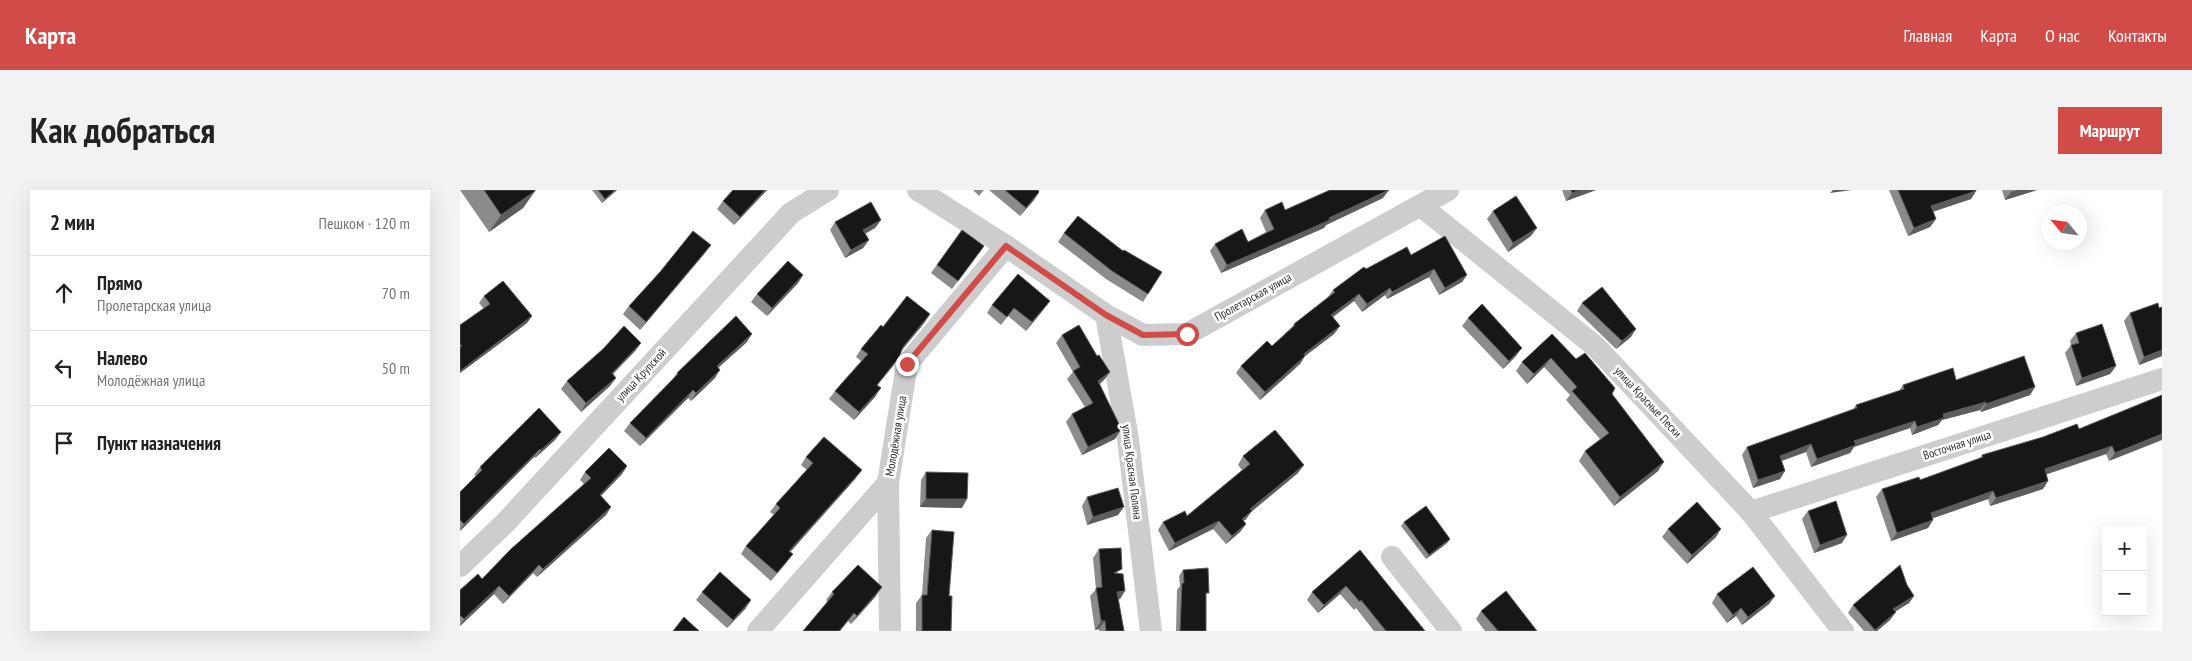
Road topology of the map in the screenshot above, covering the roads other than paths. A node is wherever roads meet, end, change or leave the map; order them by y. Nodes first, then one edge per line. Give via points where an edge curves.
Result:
1 (828, 190) edge
2 (918, 190) edge
3 (1448, 190) edge
4 (1421, 206) junction
5 (1006, 246) junction
6 (1106, 315) junction
7 (2162, 379) edge
8 (888, 483) junction
9 (1751, 512) junction
10 (1392, 557) dead end
11 (460, 566) edge
12 (758, 631) edge
13 (890, 631) edge
14 (1151, 631) edge
15 (1451, 631) edge
16 (1843, 631) edge

1 - 11 street, улица Крупской via 791,213 512,515
2 - 5 street, Пролетарская улица
3 - 4 street, Пролетарская улица
4 - 6 street, Пролетарская улица via 1187,334 1143,335
4 - 9 street, улица Красные Пески via 1596,347
5 - 6 street, Пролетарская улица
5 - 8 street, Молодёжная улица via 907,364
6 - 14 street, улица Красная Поляна via 1128,439
7 - 9 street, Восточная улица
8 - 12 street, Молодёжная улица
8 - 13 street, Молодёжная улица
9 - 16 street, улица Красные Пески
10 - 15 street

